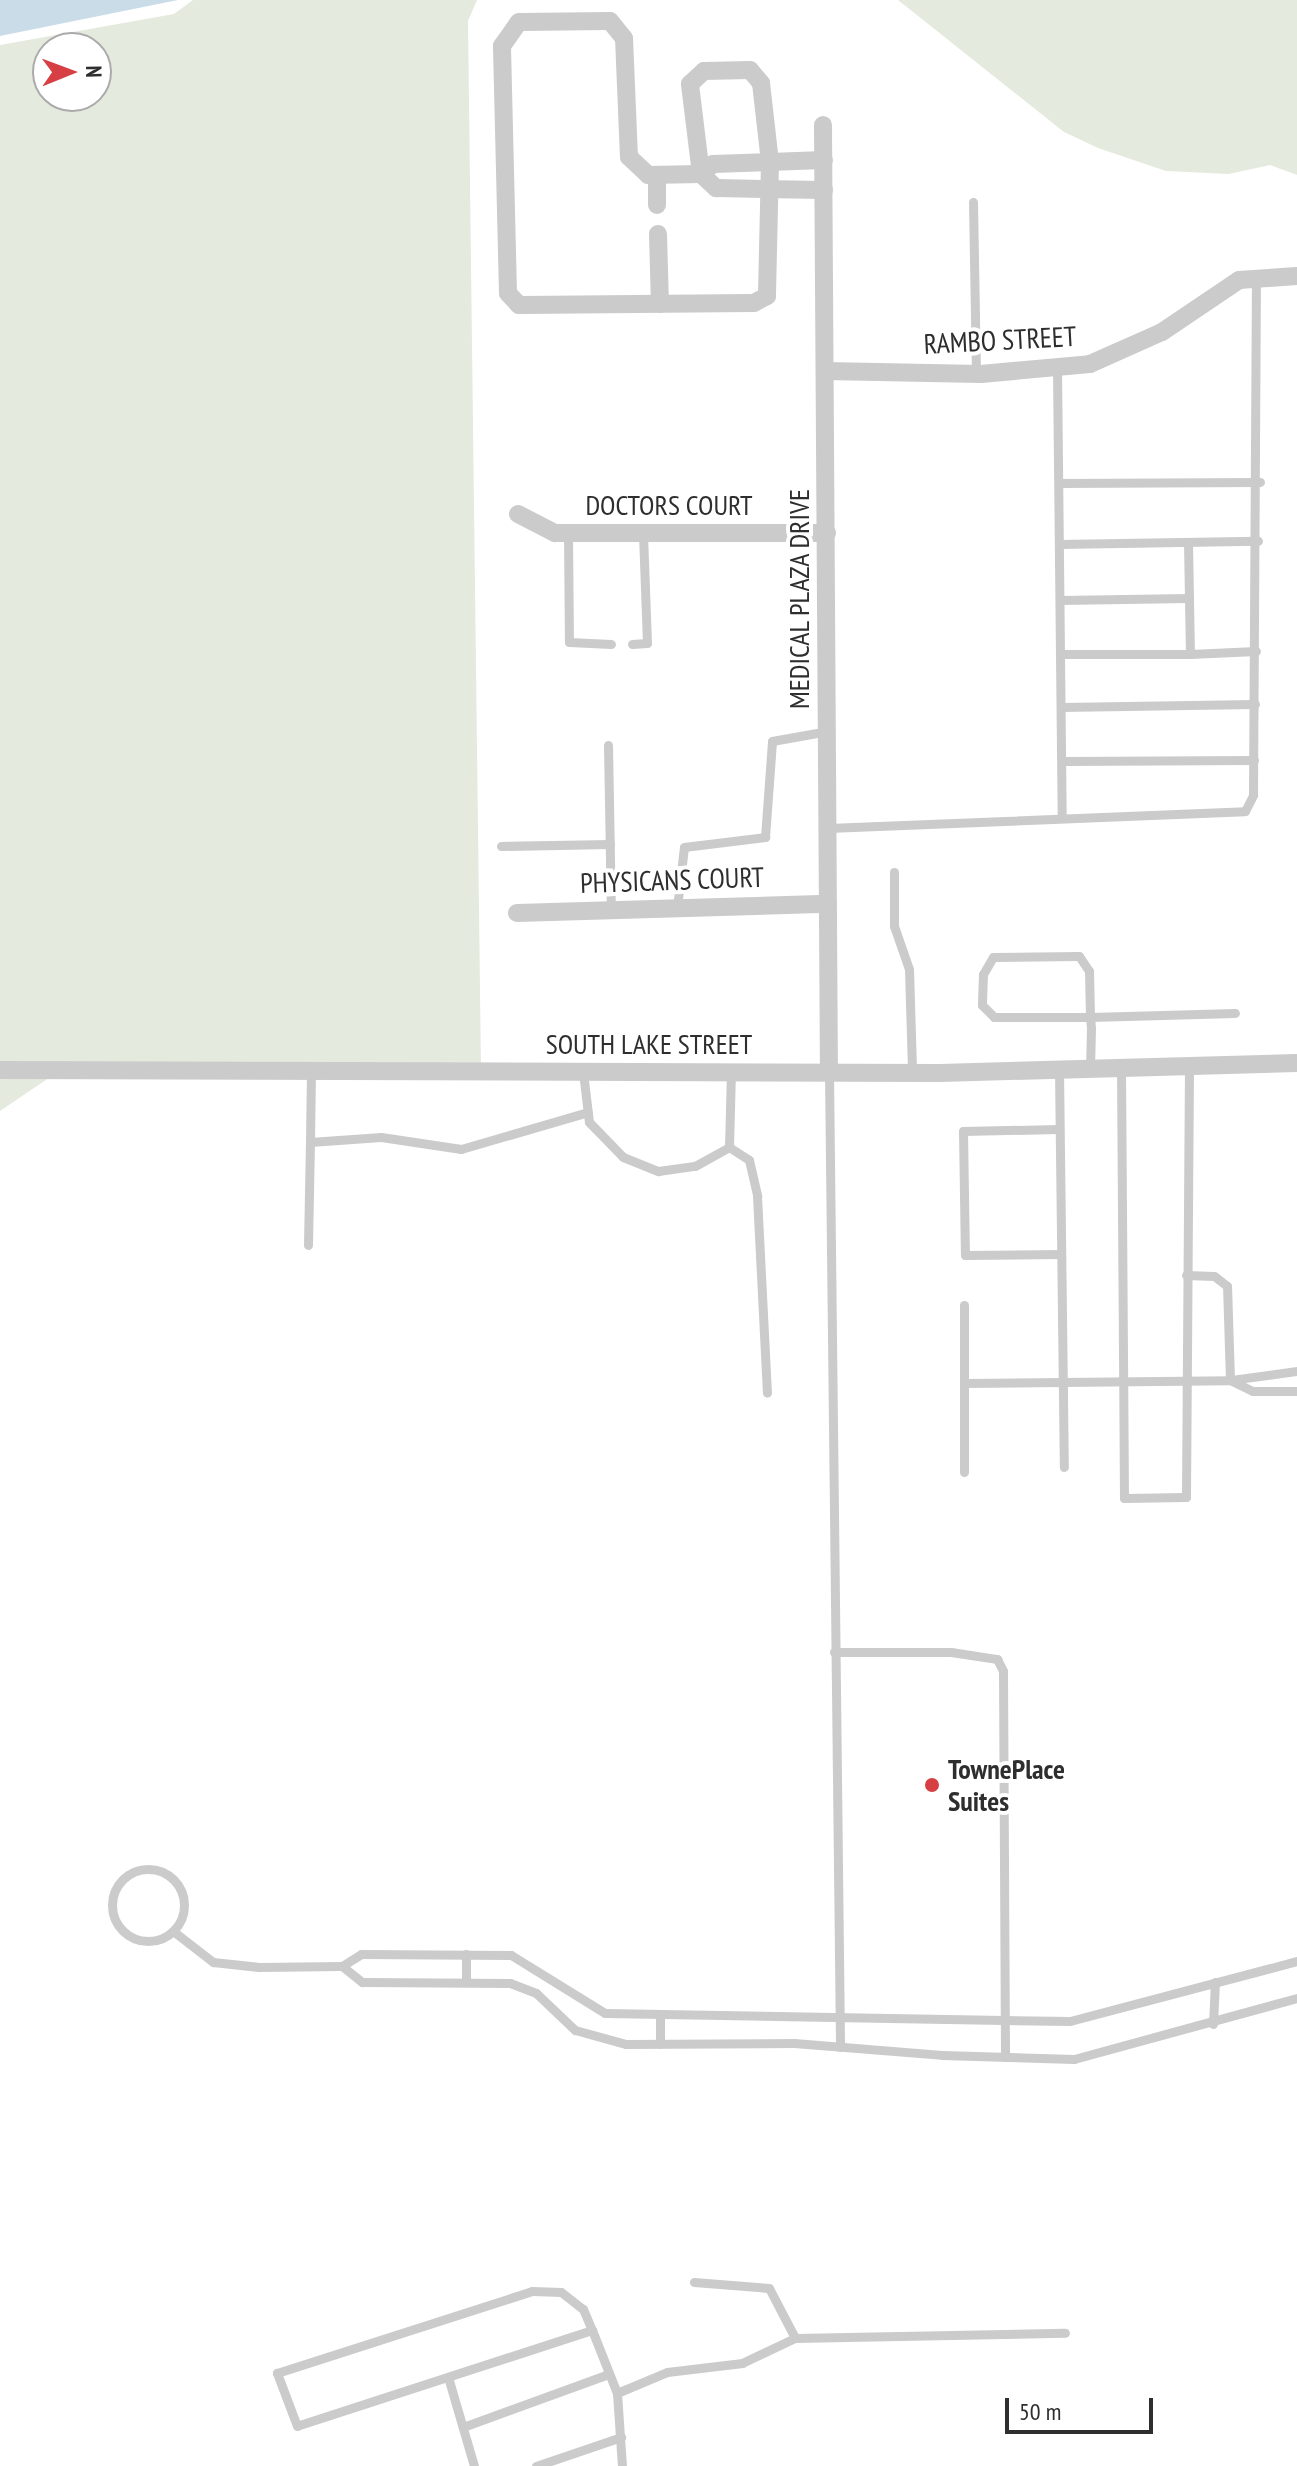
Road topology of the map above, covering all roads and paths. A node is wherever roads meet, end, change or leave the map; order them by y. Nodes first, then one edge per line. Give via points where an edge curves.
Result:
1 (823, 125) dead end
2 (824, 160) junction
3 (770, 162) junction
4 (701, 174) junction
5 (657, 175) junction
6 (769, 189) junction
7 (824, 190) junction
8 (973, 202) dead end
9 (657, 205) dead end
10 (658, 234) dead end
11 (1297, 276) edge
12 (1256, 277) junction
13 (660, 304) junction
14 (1057, 368) junction
15 (825, 371) junction
16 (976, 374) junction
17 (1260, 482) junction
18 (1059, 483) junction
19 (518, 514) dead end
20 (568, 533) junction
21 (827, 533) junction
22 (643, 534) junction
23 (1258, 541) junction
24 (1188, 542) junction
25 (1059, 544) junction
26 (1189, 598) junction
27 (1060, 600) junction
28 (611, 644) dead end
29 (632, 644) dead end
30 (1256, 651) junction
31 (1061, 654) junction
32 (1190, 654) junction
33 (1255, 704) junction
34 (1061, 707) junction
35 (828, 731) junction
36 (608, 745) dead end
37 (1254, 760) junction
38 (1062, 761) junction
39 (1062, 815) junction
40 (828, 828) junction
41 (610, 844) junction
42 (501, 846) dead end
43 (894, 872) dead end
44 (828, 904) junction
45 (677, 908) junction
46 (611, 910) junction
47 (517, 913) dead end
48 (1235, 1013) dead end
49 (1090, 1017) junction
50 (1297, 1063) edge
51 (1189, 1067) junction
52 (1121, 1068) junction
53 (1090, 1069) junction
54 (0, 1070) edge
55 (311, 1070) junction
56 (1059, 1070) junction
57 (583, 1072) junction
58 (731, 1073) junction
59 (829, 1073) junction
60 (912, 1073) junction
61 (588, 1112) junction
62 (1059, 1129) junction
63 (310, 1142) junction
64 (729, 1147) junction
65 (308, 1245) dead end
66 (1061, 1254) junction
67 (1186, 1275) junction
68 (964, 1305) dead end
69 (1293, 1372) edge
70 (1230, 1380) junction
71 (1063, 1381) junction
72 (1123, 1381) junction
73 (1185, 1381) junction
74 (964, 1383) junction
75 (1292, 1391) edge
76 (767, 1393) dead end
77 (1064, 1467) dead end
78 (964, 1472) dead end
79 (834, 1652) junction
80 (173, 1931) junction
81 (466, 1954) junction
82 (1297, 1961) edge
83 (342, 1966) junction
84 (466, 1980) junction
85 (1215, 1982) junction
86 (1297, 1998) edge
87 (660, 2015) junction
88 (840, 2018) junction
89 (1005, 2020) junction
90 (1213, 2024) junction
91 (660, 2044) junction
92 (840, 2047) junction
93 (1005, 2057) junction
94 (694, 2282) dead end
95 (592, 2330) junction
96 (1065, 2333) dead end
97 (795, 2338) junction
98 (609, 2374) junction
99 (448, 2377) junction
100 (617, 2393) junction
101 (463, 2427) junction
102 (621, 2437) junction
103 (474, 2466) edge
104 (536, 2466) edge
105 (622, 2466) edge

1 - 2 street, MEDICAL PLAZA DRIVE
2 - 3 street
2 - 7 street, MEDICAL PLAZA DRIVE
3 - 4 street via 713,164
3 - 4 street via 763,148 761,83 750,70 704,71 690,84
3 - 6 street
4 - 5 street
4 - 6 street via 716,188
5 - 9 street
5 - 13 street via 629,157 624,38 610,21 519,22 502,46 508,293 519,305
6 - 7 street
6 - 13 street via 767,296 754,303
7 - 15 street, MEDICAL PLAZA DRIVE
8 - 16 lane
10 - 13 street
11 - 12 street, RAMBO STREET
12 - 14 street, RAMBO STREET via 1223,287 1134,348
12 - 17 lane
14 - 16 street, RAMBO STREET
14 - 18 lane
15 - 16 street, RAMBO STREET
15 - 21 street, MEDICAL PLAZA DRIVE
17 - 18 lane
17 - 23 lane
18 - 25 lane
19 - 20 street, DOCTORS COURT via 538,530
20 - 22 street, DOCTORS COURT
20 - 28 lane via 569,642
21 - 22 street, DOCTORS COURT
21 - 35 street, MEDICAL PLAZA DRIVE
22 - 29 lane via 647,643
23 - 24 lane
23 - 30 lane
24 - 25 lane
24 - 26 lane
25 - 27 lane
26 - 27 lane
26 - 32 lane
27 - 31 lane
30 - 32 lane
30 - 33 lane
31 - 32 lane
31 - 34 lane
33 - 34 lane
33 - 37 lane
34 - 38 lane
35 - 40 street, MEDICAL PLAZA DRIVE
35 - 45 lane via 772,741 765,837 684,847
36 - 41 lane
37 - 38 lane
37 - 39 lane via 1245,811
38 - 39 lane
39 - 40 lane via 1030,825
40 - 44 street, MEDICAL PLAZA DRIVE
41 - 42 lane
41 - 46 lane
43 - 60 lane via 894,926 909,969
44 - 45 street, PHYSICANS COURT
44 - 59 street, MEDICAL PLAZA DRIVE
45 - 46 street, PHYSICANS COURT
46 - 47 street, PHYSICANS COURT
48 - 49 lane
49 - 49 lane via 1089,971 1079,956 993,957 983,974 982,1005 994,1017
49 - 53 lane
50 - 51 street, SOUTH LAKE STREET
51 - 52 street, SOUTH LAKE STREET
51 - 67 lane
52 - 53 street, SOUTH LAKE STREET
52 - 72 lane
53 - 56 street, SOUTH LAKE STREET
54 - 55 street, SOUTH LAKE STREET
55 - 57 street, SOUTH LAKE STREET
55 - 63 lane
56 - 60 street, SOUTH LAKE STREET
56 - 62 lane
57 - 58 street, SOUTH LAKE STREET
57 - 61 lane
58 - 59 street, SOUTH LAKE STREET
58 - 64 lane
59 - 60 street, SOUTH LAKE STREET
59 - 79 lane
61 - 63 lane via 461,1149 381,1137
61 - 64 lane via 623,1157 658,1171 695,1166
62 - 66 lane
62 - 66 lane via 963,1131 965,1255
63 - 65 lane
64 - 76 lane via 749,1160 757,1196
66 - 71 lane
67 - 70 lane via 1214,1276 1227,1286
67 - 73 lane
68 - 74 lane
69 - 70 lane
69 - 75 lane
70 - 73 lane
70 - 75 lane via 1253,1391
71 - 72 lane
71 - 74 lane
71 - 77 lane
72 - 73 lane
72 - 73 lane via 1124,1498 1186,1497
74 - 78 lane
79 - 88 lane
79 - 89 lane via 997,1659
80 - 80 lane via 184,1910 178,1885 146,1868 124,1877 111,1908 121,1930 152,1941
80 - 83 lane via 213,1962
81 - 83 lane via 361,1954
81 - 84 lane
81 - 87 lane via 511,1955 536,1965 605,2013
82 - 85 lane
83 - 84 lane via 362,1982
84 - 91 lane via 536,1993 575,2030 600,2040
85 - 89 lane via 1123,2013
85 - 90 lane
86 - 90 lane
87 - 88 lane
87 - 91 lane
88 - 89 lane
88 - 92 lane
89 - 93 lane
90 - 93 lane via 1074,2059
91 - 92 lane
92 - 93 lane
94 - 97 lane via 769,2288
95 - 98 lane
95 - 99 lane
95 - 99 lane via 583,2309 561,2292 532,2291 277,2373 297,2426
96 - 97 lane
97 - 100 lane via 742,2363 667,2372
98 - 100 lane
98 - 101 lane
99 - 101 lane
100 - 102 lane
101 - 103 lane
102 - 104 lane
102 - 105 lane

